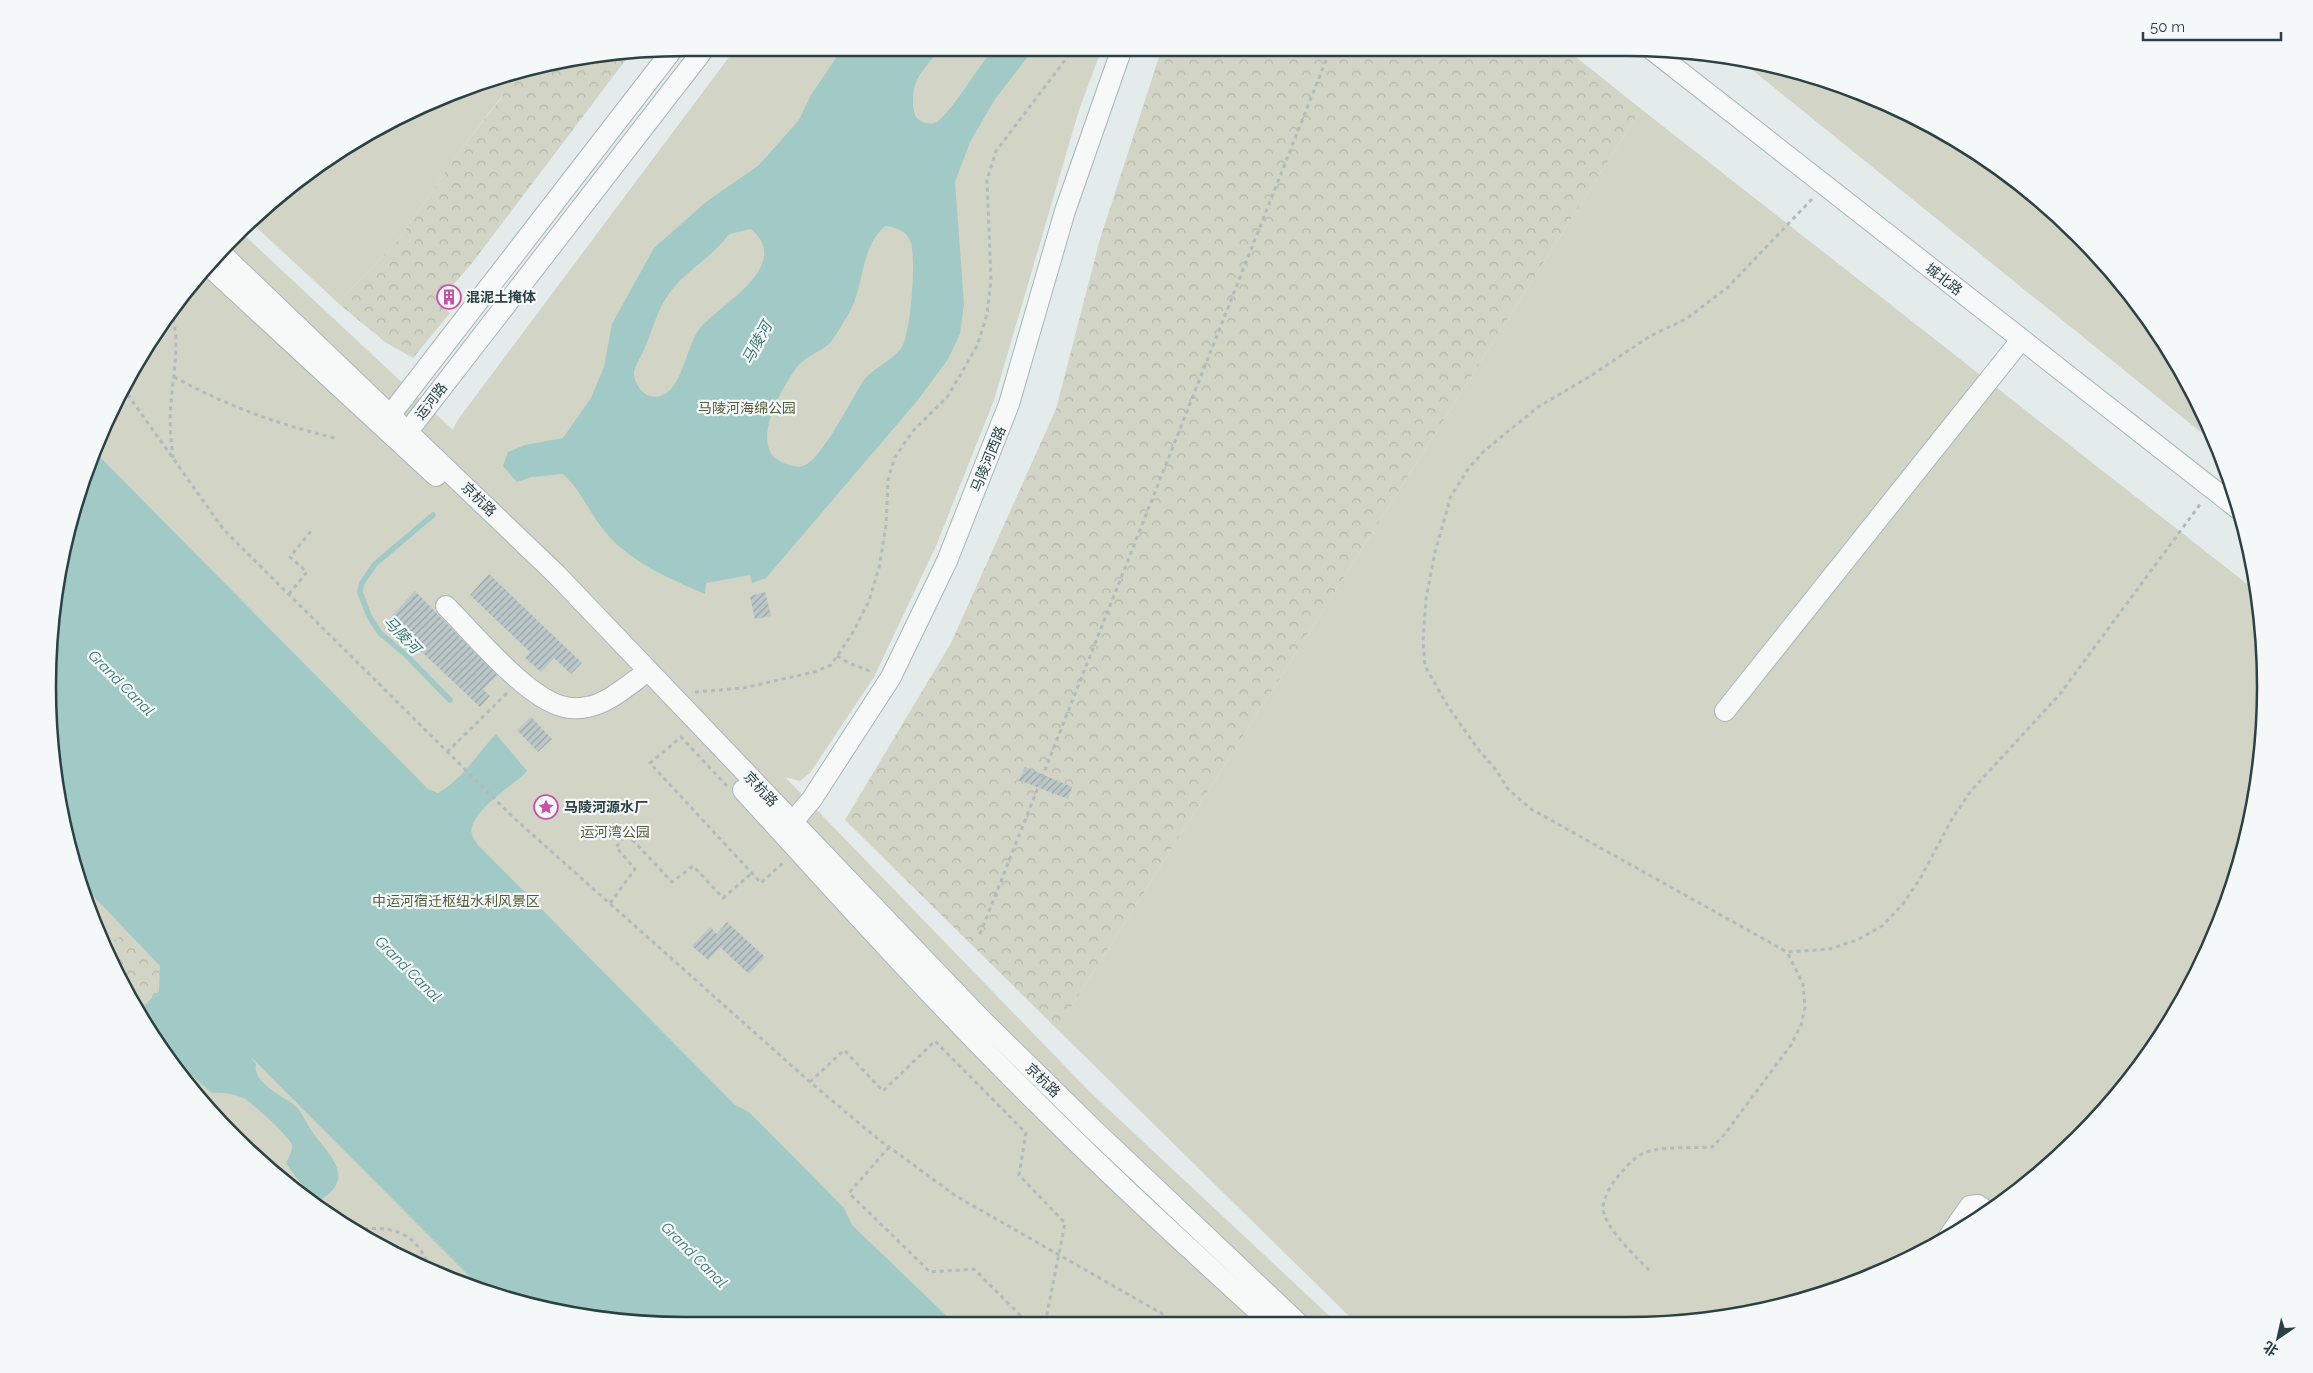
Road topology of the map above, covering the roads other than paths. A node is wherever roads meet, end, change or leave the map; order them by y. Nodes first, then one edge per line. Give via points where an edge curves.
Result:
1 (699, 56) edge
2 (1120, 56) edge
3 (667, 57) edge
4 (1662, 58) edge
5 (226, 257) edge
6 (214, 270) edge
7 (2021, 340) junction
8 (391, 414) junction
9 (400, 433) junction
10 (2228, 501) edge
11 (446, 606) dead end
12 (640, 677) junction
13 (1725, 711) dead end
14 (788, 828) junction
15 (1982, 1208) edge
16 (1960, 1221) edge
17 (1264, 1317) edge
18 (1292, 1317) edge

1 - 9 street, 运河路
2 - 14 street, 马陵河西路 via 1065,211 1009,404 947,561 891,677 812,799
3 - 8 street, 运河路
4 - 7 street, 城北路
5 - 8 street
6 - 9 street, 京杭路
7 - 10 street, 城北路
7 - 13 street
8 - 9 street, 运河路
9 - 12 street, 京杭路
9 - 14 street, 京杭路 via 557,575 671,694
11 - 12 street via 520,680 559,706 573,709 590,707 610,698
12 - 14 street, 京杭路
14 - 17 street, 京杭路 via 798,850 900,962 1037,1103 1138,1202
14 - 18 street, 京杭路 via 988,1026
15 - 16 street via 1970,1206

